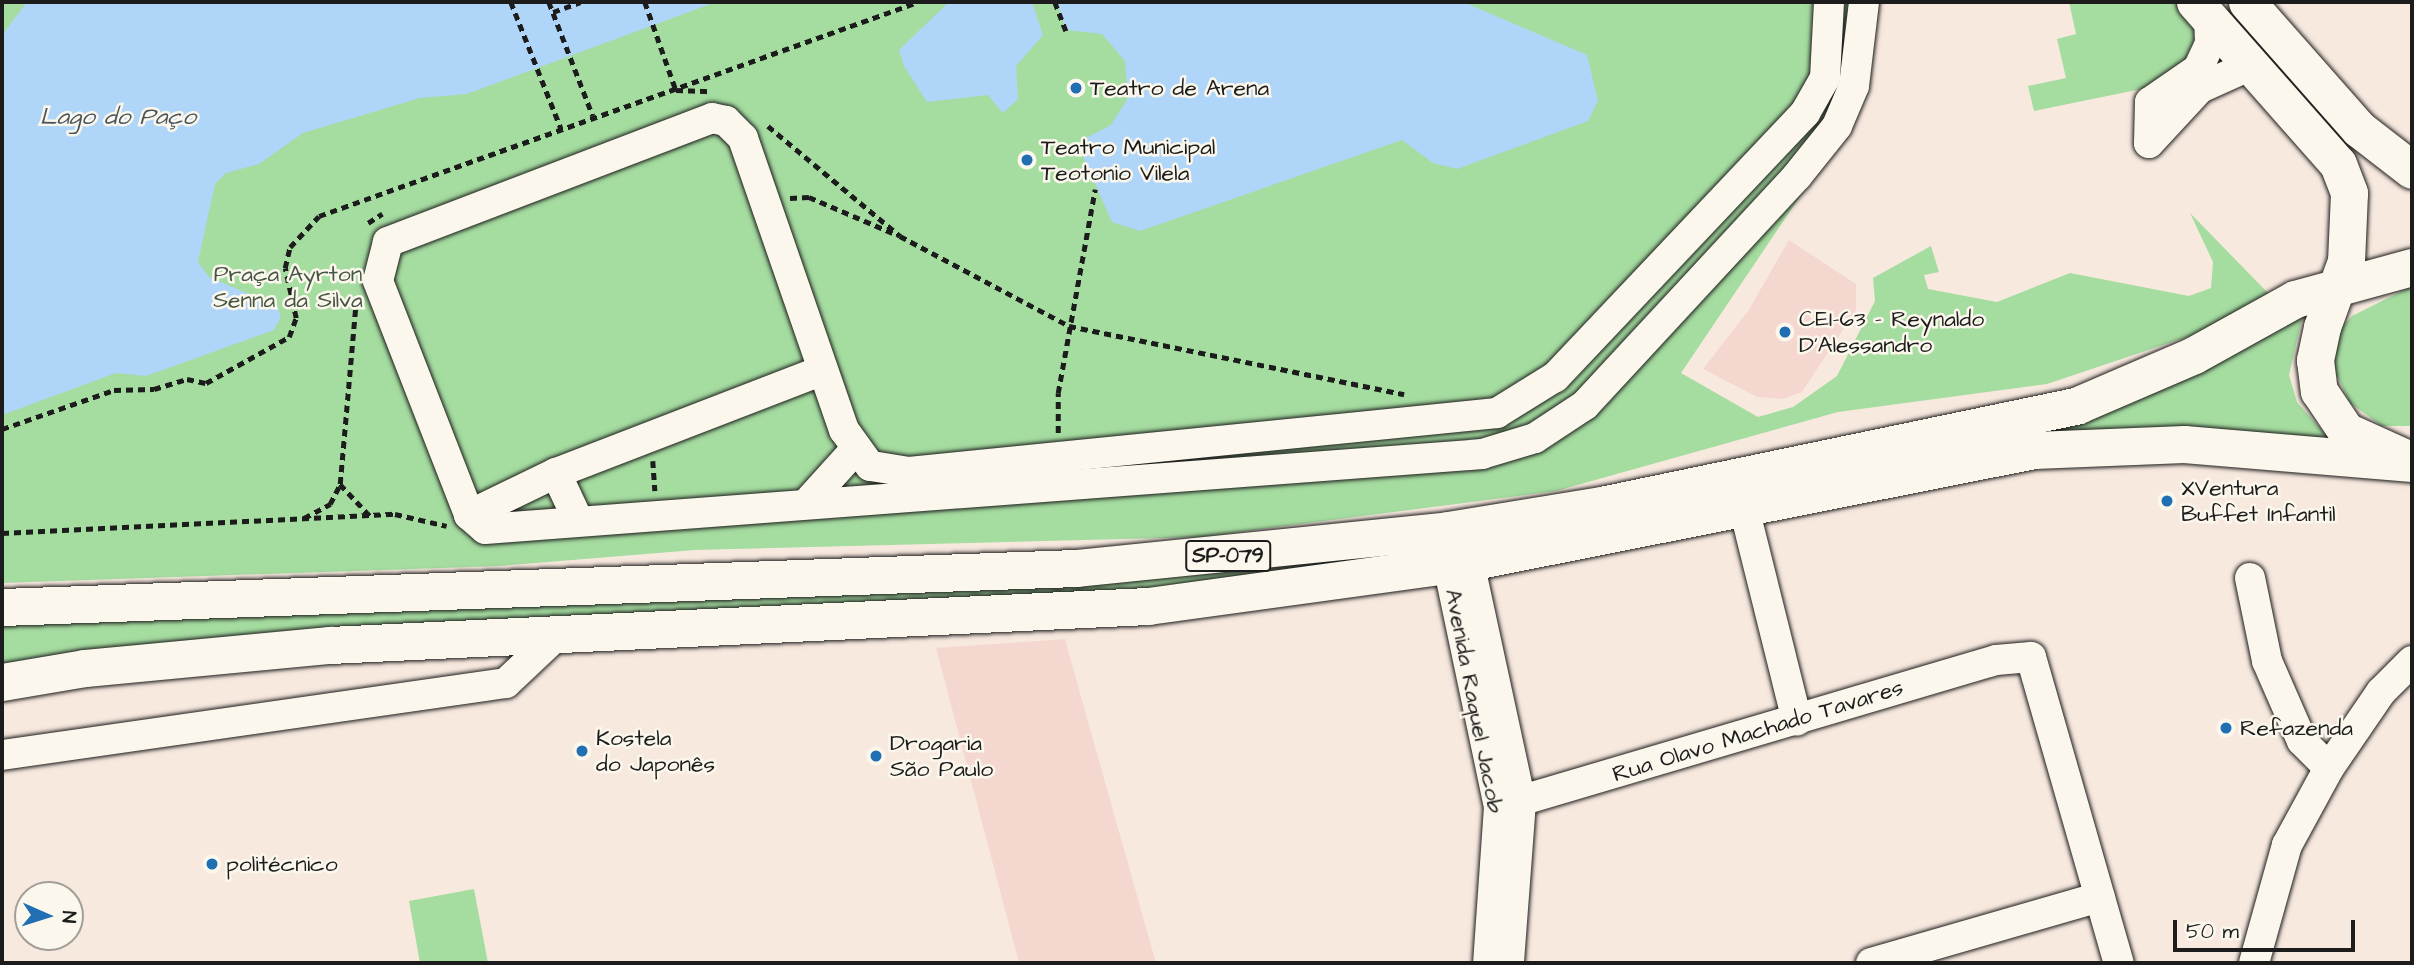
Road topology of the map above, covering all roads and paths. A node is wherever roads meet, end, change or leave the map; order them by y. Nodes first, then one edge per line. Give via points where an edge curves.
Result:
1 (511, 2) edge
2 (549, 2) edge
3 (580, 2) edge
4 (645, 2) edge
5 (1055, 2) edge
6 (1829, 2) edge
7 (1864, 2) edge
8 (2247, 2) edge
9 (2202, 10) edge
10 (553, 12) junction
11 (1066, 31) dead end
12 (2251, 65) junction
13 (718, 93) dead end
14 (593, 116) dead end
15 (761, 121) dead end
16 (561, 128) dead end
17 (2412, 170) edge
18 (1095, 189) dead end
19 (765, 199) junction
20 (364, 234) dead end
21 (900, 236) junction
22 (398, 239) junction
23 (2412, 267) edge
24 (2374, 278) junction
25 (2336, 286) junction
26 (356, 296) dead end
27 (2324, 321) junction
28 (1069, 326) junction
29 (823, 370) junction
30 (1416, 397) dead end
31 (651, 436) junction
32 (862, 458) junction
33 (1058, 458) junction
34 (2412, 461) edge
35 (556, 473) junction
36 (340, 484) junction
37 (806, 504) junction
38 (1744, 508) junction
39 (657, 514) junction
40 (469, 515) junction
41 (370, 516) dead end
42 (303, 519) dead end
43 (578, 520) junction
44 (1458, 564) junction
45 (2250, 578) dead end
46 (2, 607) edge
47 (558, 634) junction
48 (2412, 661) edge
49 (2, 682) edge
50 (1797, 720) junction
51 (2, 755) edge
52 (2329, 768) junction
53 (1510, 805) junction
54 (2100, 897) junction
55 (1489, 963) edge
56 (1509, 963) edge
57 (1871, 963) edge
58 (2119, 963) edge
59 (2254, 963) edge

1 - 16 path
2 - 10 path
3 - 10 path
4 - 13 path via 676,90
5 - 11 path
6 - 33 street via 1825,78 1805,113 1555,377 1497,413
7 - 37 street via 1854,86 1837,126 1585,405 1535,438 1482,454
8 - 17 main road via 2359,129
9 - 12 main road
9 - 12 street via 2210,43 2198,69 2150,102 2149,144 2200,88
10 - 14 path
12 - 25 main road via 2338,164 2346,183 2346,261
15 - 21 path
18 - 28 path
19 - 21 path via 809,197
19 - 22 street via 743,138 726,121 712,118
19 - 29 street
20 - 22 path via 371,216 382,214
21 - 28 path
22 - 40 street via 381,252 377,281
23 - 24 main road, SP-079
24 - 25 main road, SP-079
24 - 27 main road
25 - 27 main road
25 - 46 main road, SP-079 via 2295,299 2183,361 2078,405 1619,502 1448,530 1076,568
26 - 36 path
27 - 34 main road via 2315,360 2319,391 2330,414 2346,431
28 - 30 path
28 - 33 path via 1058,393
29 - 31 street
29 - 32 street
31 - 35 street
31 - 39 path
32 - 33 street via 909,472
32 - 37 street
34 - 38 main road, SP-079 via 2184,444 2060,449
35 - 40 street
35 - 43 street
36 - 41 path
36 - 42 path via 330,504
37 - 39 street
38 - 44 main road, SP-079
38 - 50 street
39 - 43 street
40 - 43 street via 485,530
44 - 47 main road, SP-079 via 1091,612
44 - 53 street, Avenida Raquel Jacob
45 - 52 street via 2267,662 2302,741
47 - 49 main road, SP-079 via 317,646
47 - 51 street via 506,683
48 - 52 street via 2381,692
50 - 53 street, Rua Olavo Machado Tavares
50 - 54 street, Rua Olavo Machado Tavares via 2018,655 2031,657 2045,688
52 - 59 street via 2287,845
53 - 55 street, Avenida Raquel Jacob
53 - 56 street, Avenida Raquel Jacob
54 - 57 street
54 - 58 street

